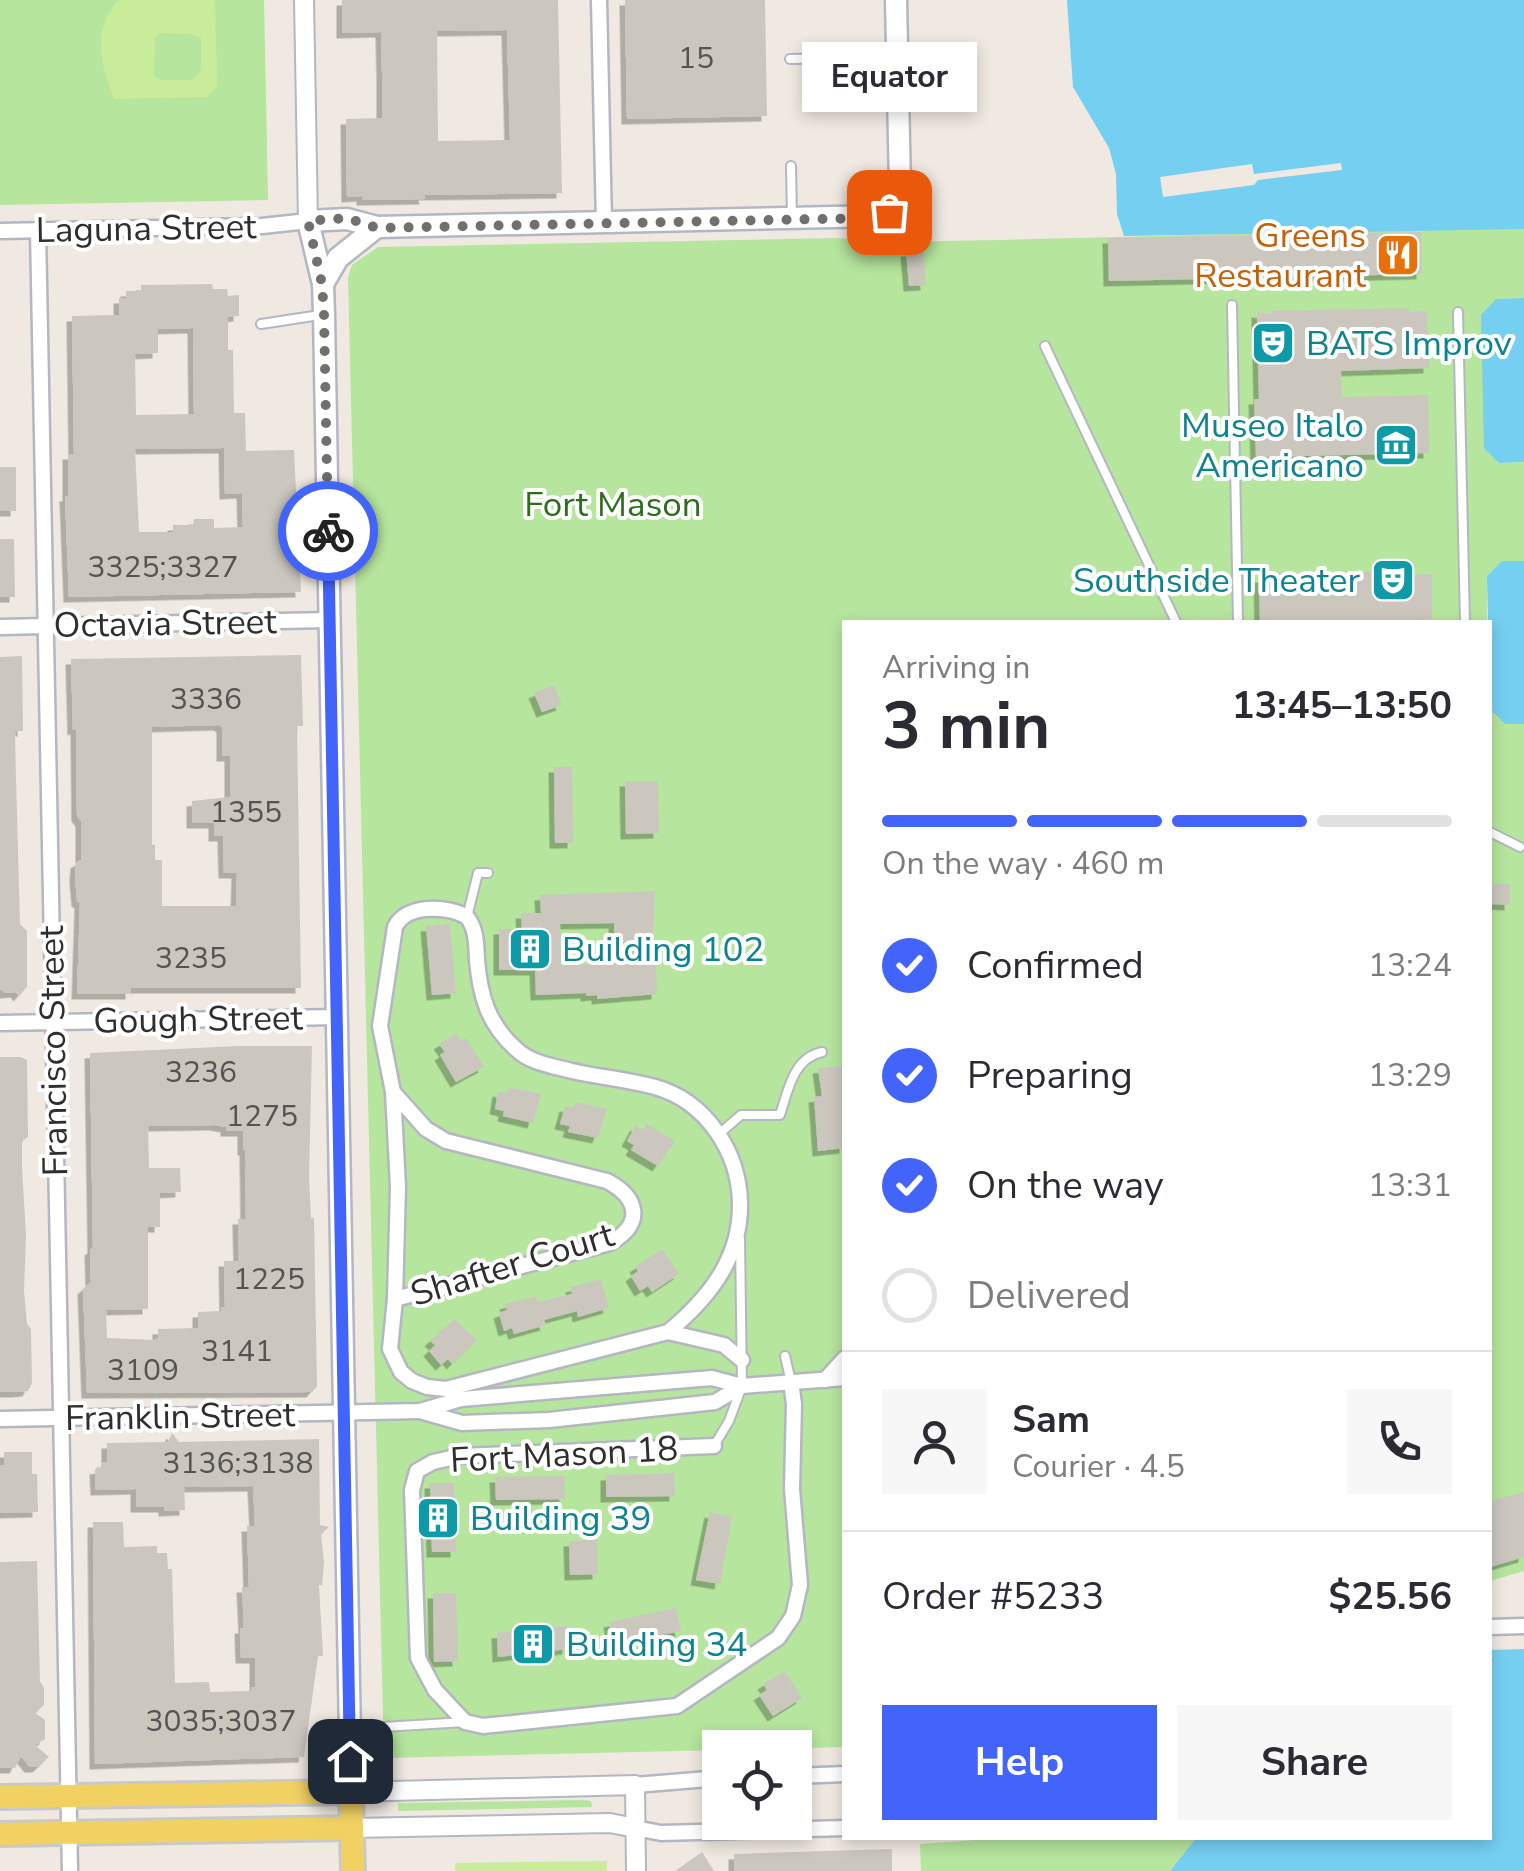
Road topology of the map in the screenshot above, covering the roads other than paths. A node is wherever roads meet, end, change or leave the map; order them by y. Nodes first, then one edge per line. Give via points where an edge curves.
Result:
1 (304, 0) edge
2 (600, 0) edge
3 (896, 0) edge
4 (898, 57) junction
5 (790, 59) dead end
6 (791, 166) dead end
7 (792, 220) junction
8 (308, 221) junction
9 (604, 223) junction
10 (377, 228) junction
11 (38, 230) junction
12 (0, 231) edge
13 (322, 284) junction
14 (1232, 306) dead end
15 (1458, 312) dead end
16 (324, 314) junction
17 (261, 324) dead end
18 (1045, 346) dead end
19 (330, 620) junction
20 (1175, 620) edge
21 (1238, 620) edge
22 (1465, 620) edge
23 (46, 626) junction
24 (0, 627) edge
25 (1492, 833) edge
26 (1520, 847) dead end
27 (488, 873) dead end
28 (467, 917) junction
29 (337, 1017) junction
30 (52, 1022) junction
31 (0, 1023) edge
32 (822, 1052) dead end
33 (392, 1092) junction
34 (719, 1134) junction
35 (740, 1224) junction
36 (395, 1299) junction
37 (668, 1332) junction
38 (785, 1356) dead end
39 (742, 1360) junction
40 (842, 1361) edge
41 (842, 1378) edge
42 (825, 1380) junction
43 (791, 1382) junction
44 (742, 1386) junction
45 (420, 1411) junction
46 (344, 1412) junction
47 (60, 1418) junction
48 (0, 1420) edge
49 (714, 1446) joint
50 (1492, 1626) edge
51 (1524, 1626) edge
52 (465, 1722) junction
53 (350, 1730) junction
54 (842, 1774) edge
55 (812, 1775) edge
56 (702, 1779) edge
57 (634, 1785) junction
58 (351, 1792) junction
59 (68, 1795) junction
60 (0, 1796) edge
61 (352, 1828) junction
62 (635, 1828) junction
63 (842, 1828) edge
64 (69, 1832) junction
65 (0, 1834) edge
66 (70, 1871) edge
67 (352, 1871) edge
68 (636, 1871) edge

1 - 8 street
2 - 9 street
3 - 4 main road
4 - 5 lane
4 - 7 main road, Laguna Street via 898,199 889,212 872,218
6 - 7 lane
7 - 9 main road, Laguna Street
8 - 10 main road, Laguna Street via 347,218
8 - 11 street, Laguna Street
8 - 13 main road
9 - 10 main road, Laguna Street
10 - 13 main road via 338,258
11 - 12 street, Laguna Street
11 - 23 street, Francisco Street
13 - 16 main road
14 - 21 lane
15 - 22 lane
16 - 17 lane
16 - 19 main road
18 - 20 lane
19 - 23 street, Octavia Street
19 - 29 main road
23 - 24 street, Octavia Street
23 - 30 street, Francisco Street
25 - 26 lane
27 - 28 lane via 478,873
28 - 33 street via 446,908 410,912 395,927 380,1026
28 - 34 street via 476,934 485,1010 520,1053 657,1087 699,1112
29 - 30 street, Gough Street
29 - 46 main road
30 - 31 street, Gough Street
30 - 47 street, Francisco Street
32 - 34 lane via 800,1064 780,1115 741,1115
33 - 36 street
33 - 36 street, Shafter Court via 446,1141 624,1190 633,1220 627,1234 610,1243
34 - 35 street via 736,1174
35 - 37 street via 724,1271
35 - 39 lane
36 - 37 street via 389,1336 394,1361 427,1387 446,1389
37 - 39 street via 724,1345
38 - 43 lane
39 - 44 lane
40 - 42 street
41 - 42 street, Franklin Street
42 - 43 street, Franklin Street
43 - 44 street, Franklin Street
43 - 52 street via 800,1585 793,1616 778,1638 677,1706 482,1726
44 - 45 street, Franklin Street via 712,1378 461,1399
44 - 45 street, Franklin Street via 715,1402 549,1420 462,1423
44 - 49 lane
45 - 46 street, Franklin Street
46 - 47 street, Franklin Street
46 - 53 main road
47 - 48 street, Franklin Street
47 - 59 street, Francisco Street
49 - 52 street, Fort Mason 18 via 460,1456 417,1472 412,1490 418,1658 435,1690
50 - 51 street
52 - 53 lane
53 - 58 main road
54 - 55 street
56 - 57 street
57 - 58 street
57 - 62 street
58 - 59 main road
58 - 61 main road
59 - 60 main road
59 - 64 street, Francisco Street
61 - 62 street
61 - 64 main road
61 - 67 main road
62 - 63 street
62 - 68 street
64 - 65 main road
64 - 66 street, Francisco Street

